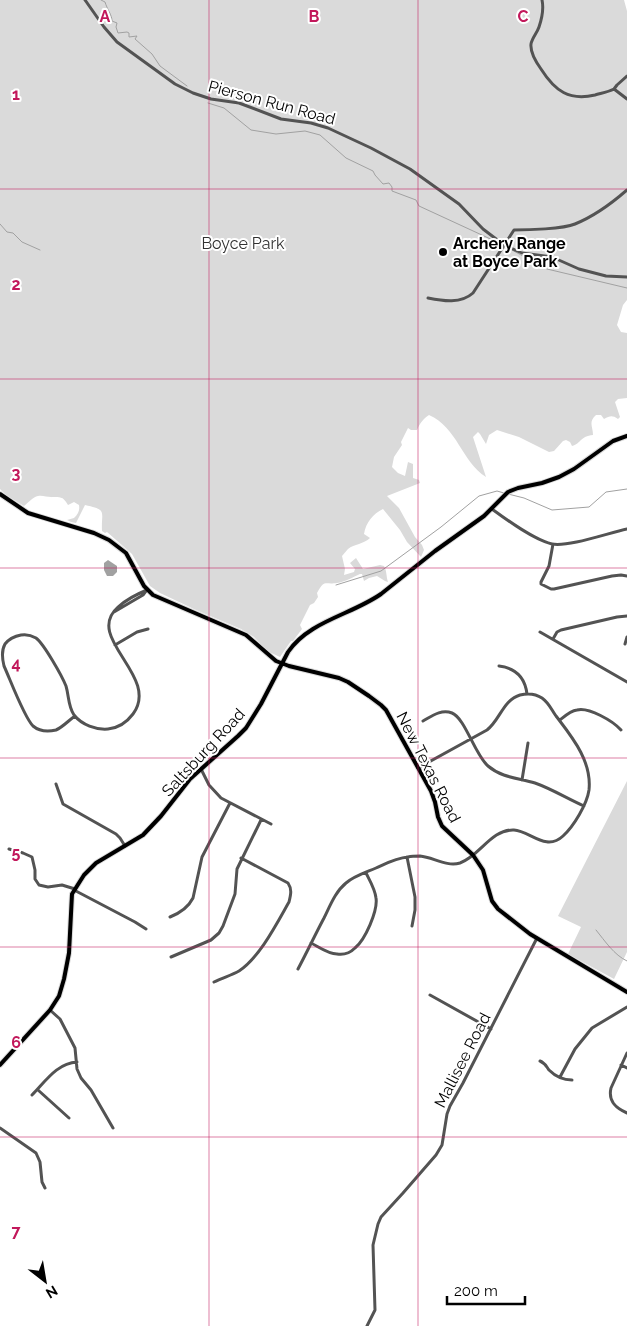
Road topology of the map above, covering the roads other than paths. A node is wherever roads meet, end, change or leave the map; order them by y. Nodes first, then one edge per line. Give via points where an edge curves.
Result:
1 (85, 0) edge
2 (542, 0) edge
3 (627, 76) edge
4 (614, 89) junction
5 (627, 99) edge
6 (627, 190) edge
7 (504, 245) junction
8 (627, 277) edge
9 (428, 298) dead end
10 (627, 436) edge
11 (0, 494) edge
12 (492, 509) junction
13 (627, 529) edge
14 (553, 544) junction
15 (627, 576) edge
16 (147, 590) junction
17 (627, 616) edge
18 (148, 630) dead end
19 (540, 632) dead end
20 (627, 637) edge
21 (553, 639) junction
22 (625, 644) dead end
23 (115, 645) junction
24 (282, 663) junction
25 (499, 666) dead end
26 (627, 682) edge
27 (527, 694) junction
28 (75, 716) junction
29 (560, 720) junction
30 (423, 721) dead end
31 (621, 730) dead end
32 (470, 740) junction
33 (528, 743) dead end
34 (418, 768) junction
35 (201, 769) junction
36 (522, 780) junction
37 (56, 784) dead end
38 (230, 803) junction
39 (584, 806) junction
40 (261, 820) junction
41 (270, 824) dead end
42 (125, 847) junction
43 (9, 849) dead end
44 (473, 855) junction
45 (407, 857) junction
46 (241, 858) junction
47 (366, 873) junction
48 (74, 890) junction
49 (170, 917) dead end
50 (412, 926) dead end
51 (146, 929) dead end
52 (537, 938) junction
53 (311, 943) junction
54 (172, 957) dead end
55 (298, 969) dead end
56 (214, 982) dead end
57 (627, 992) edge
58 (430, 995) dead end
59 (627, 1007) edge
60 (50, 1010) junction
61 (491, 1029) junction
62 (627, 1053) edge
63 (540, 1061) dead end
64 (77, 1062) junction
65 (621, 1065) junction
66 (0, 1066) edge
67 (627, 1068) edge
68 (560, 1077) junction
69 (572, 1080) dead end
70 (38, 1090) junction
71 (32, 1096) dead end
72 (627, 1113) edge
73 (69, 1118) dead end
74 (0, 1128) edge
75 (113, 1128) dead end
76 (45, 1188) dead end
77 (367, 1326) edge

1 - 7 street, Pierson Run Road via 117,42 175,84 193,93 239,103 281,119 328,128 371,148 440,190
2 - 4 street via 543,13 531,50 552,84 570,96 585,97
3 - 4 street
4 - 5 street
6 - 7 street via 608,206 574,224 514,230
7 - 8 street, Pierson Run Road via 552,257 578,269
7 - 9 street via 469,296 458,300
10 - 12 main road, Saltsburg Road via 613,441 559,477 506,493
11 - 16 main road via 28,513 109,540 126,553
12 - 14 street via 526,532
12 - 24 main road, Saltsburg Road via 371,601 301,637
13 - 14 street
14 - 15 street via 549,566 541,582 551,589 612,576
16 - 23 street via 111,617 109,628
16 - 24 main road, New Texas Road via 246,634 272,659
17 - 21 street via 561,630
18 - 23 street via 137,632
19 - 21 street
20 - 22 street
21 - 26 street
23 - 28 street via 136,679 139,689 136,710 122,724 106,729 90,726
24 - 34 main road, New Texas Road via 338,678 381,705
24 - 35 main road, Saltsburg Road via 250,722
25 - 27 street via 522,676
27 - 29 street via 541,697
27 - 32 street via 511,700 491,726
28 - 28 street via 62,678 42,644 26,634 10,639 2,650 4,666 33,726 54,730
29 - 31 street via 583,709 616,724
29 - 39 street via 586,762 589,792
30 - 32 street via 444,712 453,714
32 - 34 street
32 - 36 street via 488,766
33 - 36 street
34 - 44 main road, New Texas Road via 433,795 442,826
35 - 38 street via 216,793
35 - 42 main road, Saltsburg Road via 148,830
36 - 39 street
37 - 42 street via 63,804 116,834
38 - 40 street
38 - 49 street via 202,857 194,898
39 - 44 street via 560,838 544,842 520,831 504,831
40 - 41 street
40 - 46 street
42 - 48 main road, Saltsburg Road via 90,868
43 - 48 street via 32,858 39,885 62,885
44 - 45 street via 463,862 450,864 420,856
44 - 52 main road, New Texas Road via 483,870 495,905
45 - 47 street
45 - 50 street via 415,897
46 - 54 street via 235,894 219,933 211,940
46 - 56 street via 288,883 289,902 270,936 250,962 236,973
47 - 53 street via 340,889
47 - 53 street via 374,890 376,911 360,944 348,953 337,954
48 - 51 street
48 - 60 main road, Saltsburg Road via 65,972 59,996
52 - 57 main road, New Texas Road
52 - 61 street, Mallisee Road
53 - 55 street
58 - 61 street
59 - 68 street via 592,1028
60 - 64 street via 60,1019 75,1048
60 - 66 main road, Saltsburg Road
61 - 77 street, Mallisee Road via 450,1106 442,1145 378,1224 373,1245 374,1310
62 - 65 street
63 - 68 street
64 - 70 street via 60,1067
64 - 75 street via 81,1078
65 - 67 street
65 - 72 street via 610,1094 614,1105
68 - 69 street
70 - 71 street
70 - 73 street
74 - 76 street via 36,1153

